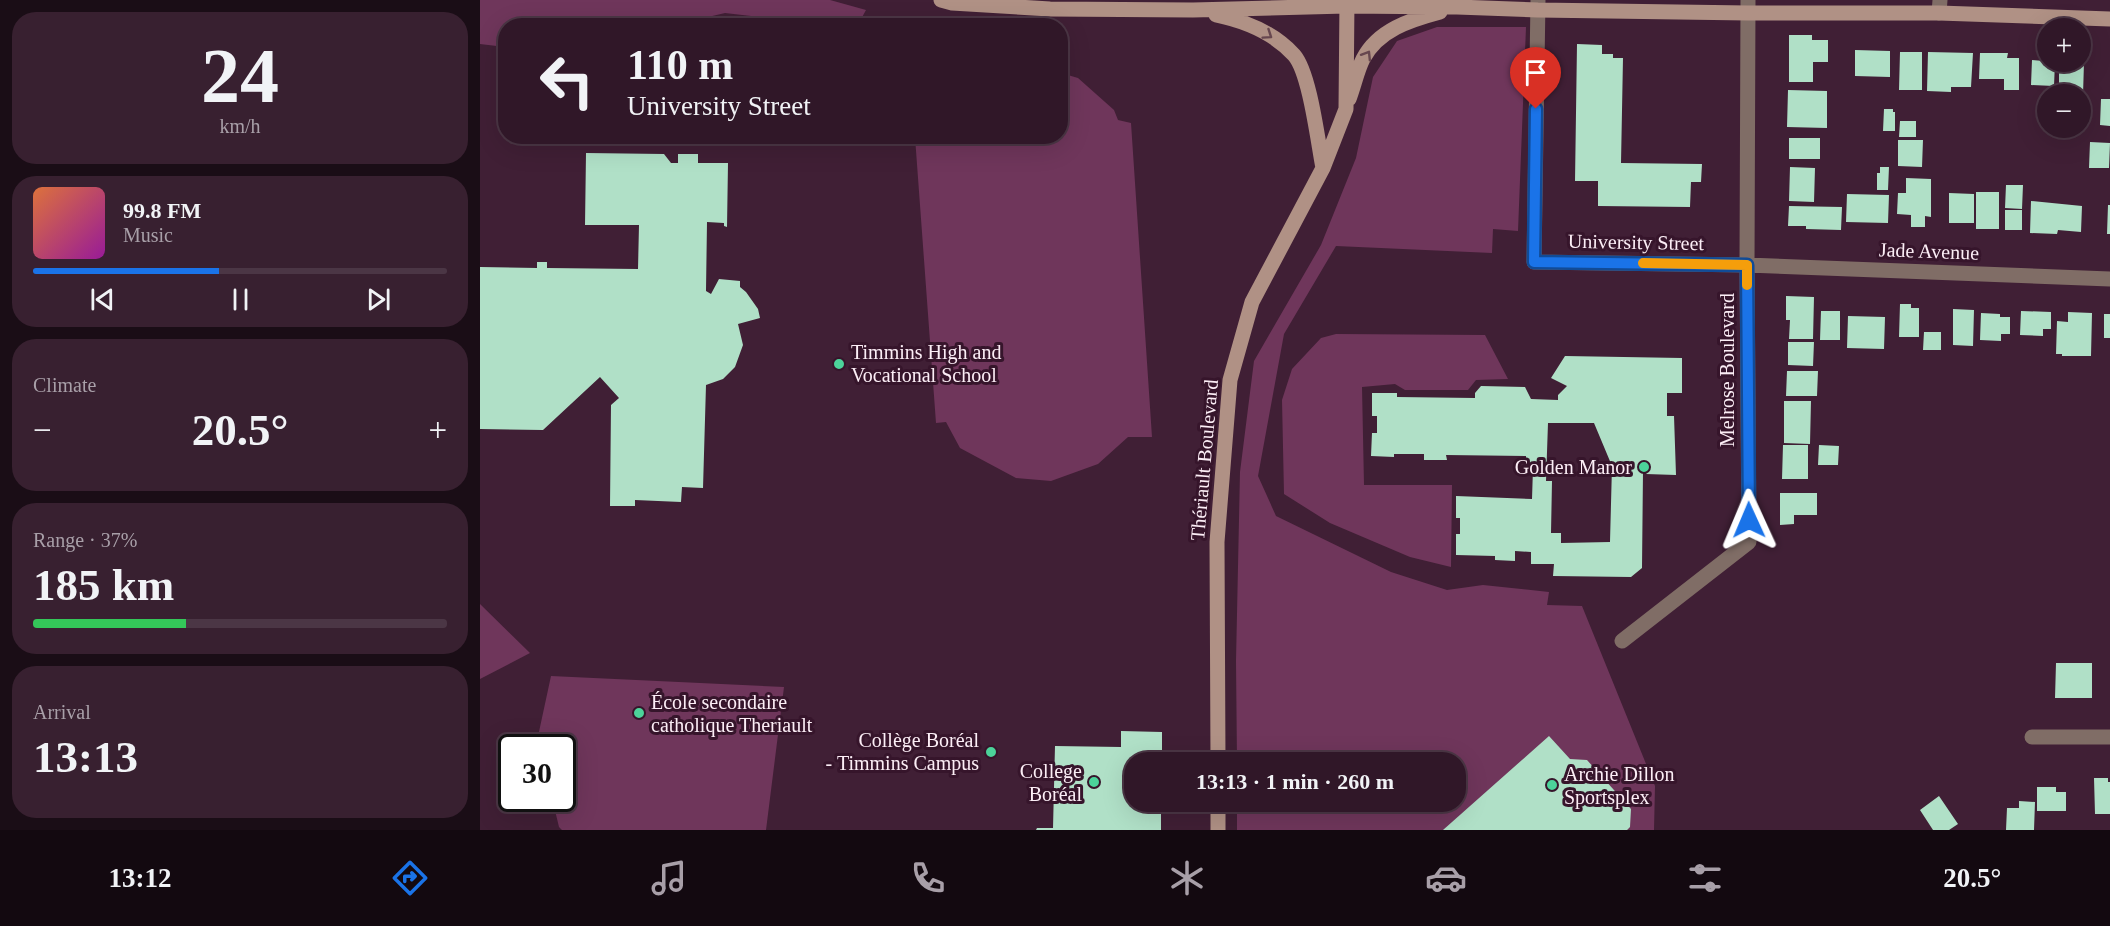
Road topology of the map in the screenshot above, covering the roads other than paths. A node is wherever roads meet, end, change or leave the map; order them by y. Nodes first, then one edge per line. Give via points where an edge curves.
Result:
1 (941, 0) edge
2 (1346, 3) edge
3 (1538, 5) edge
4 (1457, 6) junction
5 (1748, 6) edge
6 (1939, 7) edge
7 (1193, 10) junction
8 (2110, 19) edge
9 (1346, 109) junction
10 (1323, 168) junction
11 (1747, 265) junction
12 (2110, 279) edge
13 (1622, 640) dead end
14 (2032, 737) dead end
15 (2110, 737) edge
16 (1218, 752) edge
17 (1218, 812) edge
18 (1218, 830) edge

1 - 7 main road via 1050,9
2 - 4 main road
2 - 7 main road
2 - 9 main road, Thériault Boulevard
3 - 4 main road
3 - 5 main road
3 - 11 street, University Street via 1534,262
9 -> 4 main road via 1364,59 1379,38 1403,24
5 - 6 main road
5 - 11 street, Melrose Boulevard
6 - 8 main road
7 -> 10 main road via 1240,20 1267,33 1295,57 1304,76
9 - 10 main road, Thériault Boulevard
10 - 16 main road, Thériault Boulevard via 1252,303 1230,380 1217,542
11 - 12 street, Jade Avenue
11 - 13 street, Melrose Boulevard via 1749,542
14 - 15 street
17 - 18 main road

